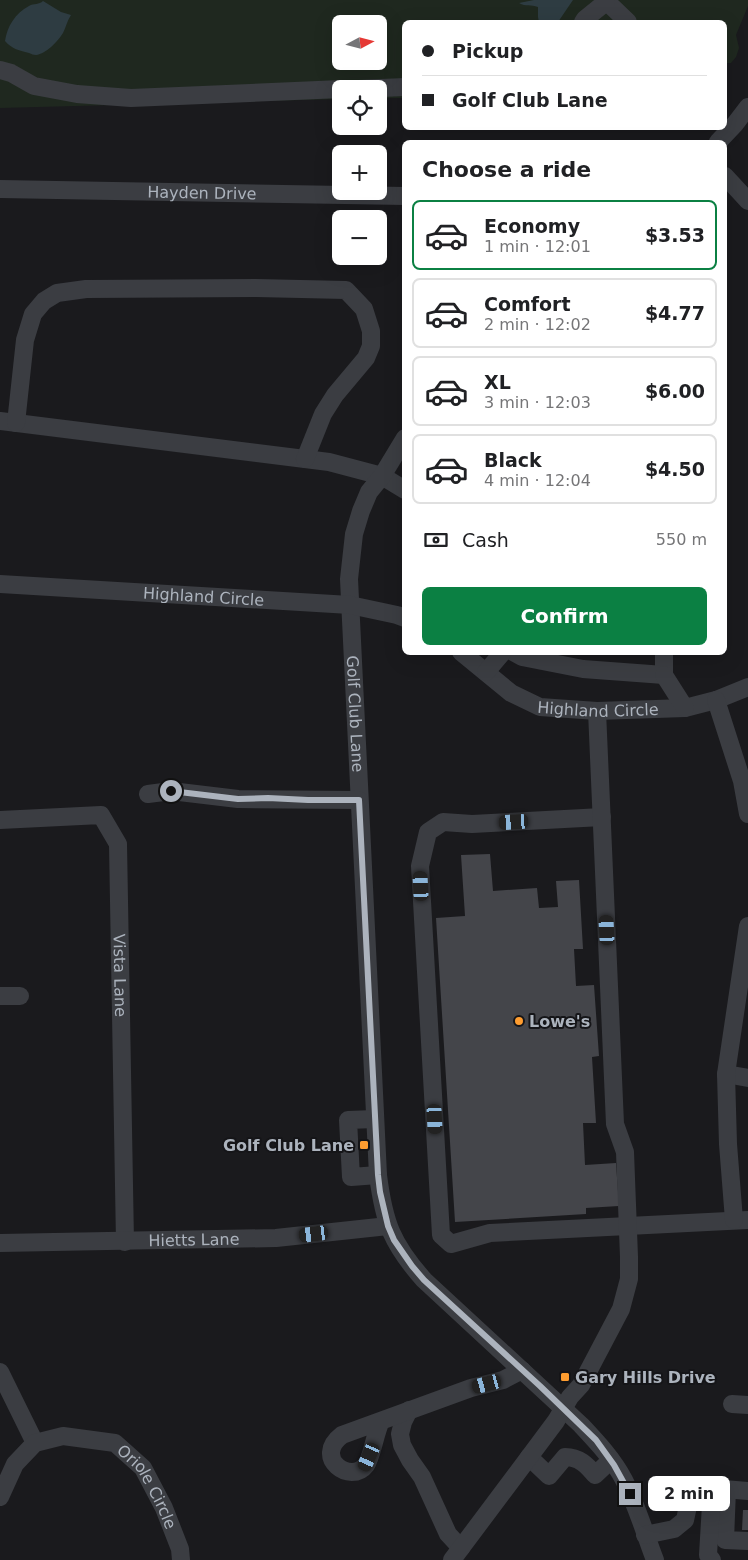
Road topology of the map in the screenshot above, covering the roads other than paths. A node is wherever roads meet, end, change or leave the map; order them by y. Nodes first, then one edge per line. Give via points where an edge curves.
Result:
1 (605, 1) edge
2 (584, 20) edge
3 (626, 20) edge
4 (0, 70) edge
5 (402, 87) edge
6 (387, 88) edge
7 (332, 89) edge
8 (748, 107) edge
9 (720, 140) edge
10 (727, 178) edge
11 (0, 189) edge
12 (402, 196) edge
13 (748, 201) edge
14 (8, 422) edge
15 (402, 443) edge
16 (305, 459) junction
17 (382, 476) junction
18 (402, 488) edge
19 (0, 584) edge
20 (350, 605) junction
21 (402, 617) edge
22 (465, 655) edge
23 (500, 655) edge
24 (518, 655) edge
25 (664, 655) edge
26 (486, 672) junction
27 (664, 675) junction
28 (748, 687) edge
29 (716, 700) junction
30 (685, 708) junction
31 (598, 711) junction
32 (148, 794) dead end
33 (359, 800) junction
34 (748, 814) edge
35 (602, 817) junction
36 (0, 820) edge
37 (748, 926) edge
38 (0, 996) edge
39 (20, 996) dead end
40 (726, 1074) junction
41 (748, 1078) edge
42 (375, 1119) junction
43 (378, 1175) junction
44 (741, 1220) edge
45 (388, 1226) junction
46 (628, 1226) junction
47 (125, 1242) junction
48 (0, 1243) edge
49 (522, 1370) junction
50 (0, 1372) edge
51 (409, 1410) junction
52 (563, 1410) junction
53 (381, 1421) dead end
54 (35, 1443) junction
55 (529, 1457) junction
56 (611, 1460) junction
57 (748, 1491) edge
58 (722, 1493) junction
59 (0, 1497) edge
60 (748, 1503) edge
61 (645, 1534) junction
62 (748, 1541) edge
63 (457, 1554) edge
64 (181, 1560) edge
65 (656, 1560) edge
66 (712, 1560) edge

1 - 2 street
1 - 3 street
4 - 7 street via 34,86 77,94 131,98
5 - 6 street
8 - 9 street
10 - 13 street
11 - 12 street, Hayden Drive
14 - 16 street
14 - 16 street via 33,314 44,301 58,294 95,288 346,290 364,309 371,331 371,346 366,358 323,414
15 - 17 street, Golf Club Lane
16 - 17 street
17 - 18 street
17 - 20 street, Golf Club Lane via 369,492 354,534
19 - 20 street, Highland Circle
20 - 21 street, Highland Circle
20 - 33 street, Golf Club Lane
22 - 26 street, Highland Circle
23 - 26 street
24 - 27 street via 583,668
25 - 27 street
26 - 31 street, Highland Circle via 511,693 540,706
27 - 30 street
28 - 29 street, Highland Circle
29 - 30 street, Highland Circle
29 - 34 street via 742,781
30 - 31 street, Highland Circle
31 - 35 street
32 - 33 street via 171,791 238,799
33 - 42 street, Golf Club Lane
35 - 46 street via 616,1124 625,1152
35 - 46 street via 472,824 443,822 428,832 420,866 442,1235 451,1244 490,1233
36 - 47 street, Vista Lane via 101,815 118,844
37 - 40 street
38 - 39 street
40 - 41 street
40 - 44 street via 728,1144
42 - 43 street, Golf Club Lane
42 - 43 street via 348,1120 351,1177
43 - 45 street, Golf Club Lane
44 - 46 street
45 - 47 street, Hietts Lane via 276,1238
45 - 49 street, Golf Club Lane via 403,1254 424,1280
46 - 52 street via 629,1280 621,1310 581,1385
47 - 48 street, Hietts Lane
49 - 51 street via 503,1380
49 - 52 street, Golf Club Lane
50 - 54 street
51 - 53 street
51 - 63 street via 400,1434 402,1444 422,1477
52 - 55 street
52 - 56 street, Golf Club Lane via 596,1440
54 - 59 street via 15,1464
54 - 64 street, Oriole Circle via 63,1436 115,1443 143,1468 164,1508
55 - 56 street via 549,1476 565,1457 574,1457 595,1475
55 - 63 street
56 - 61 street, Golf Club Lane via 630,1494
57 - 58 street
58 - 60 street
58 - 61 street via 691,1492 685,1520 674,1529
58 - 62 street via 725,1540
58 - 66 street via 708,1555
61 - 65 street, Golf Club Lane

